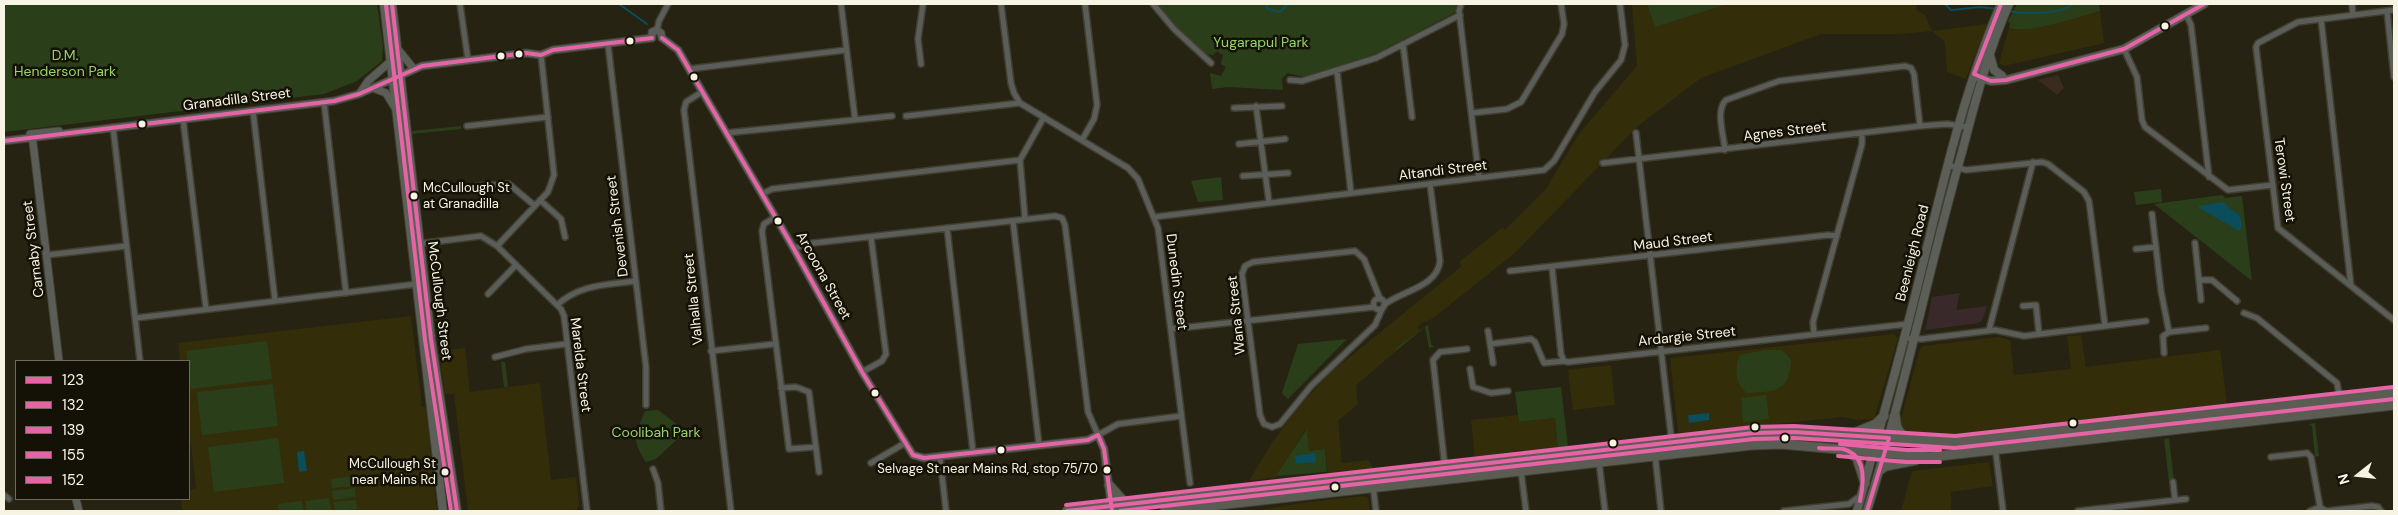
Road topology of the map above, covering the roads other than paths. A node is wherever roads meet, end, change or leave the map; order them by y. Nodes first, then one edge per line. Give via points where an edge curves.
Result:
1 (384, 4) edge
2 (392, 4) edge
3 (460, 4) edge
4 (668, 4) edge
5 (841, 4) edge
6 (924, 4) edge
7 (1001, 4) edge
8 (1085, 4) edge
9 (1153, 4) edge
10 (1461, 4) edge
11 (1561, 4) edge
12 (1620, 4) edge
13 (2001, 4) edge
14 (2009, 4) edge
15 (2204, 4) edge
16 (2352, 4) edge
17 (2394, 10) edge
18 (2387, 11) junction
19 (2186, 14) junction
20 (1460, 15) junction
21 (2354, 15) junction
22 (1999, 18) junction
23 (2321, 19) junction
24 (657, 30) junction
25 (652, 38) junction
26 (662, 38) junction
27 (608, 44) junction
28 (1403, 44) junction
29 (397, 48) junction
30 (2124, 49) junction
31 (846, 50) junction
32 (1990, 55) junction
33 (541, 56) junction
34 (468, 60) junction
35 (391, 61) junction
36 (1211, 63) dead end
37 (921, 64) dead end
38 (414, 69) junction
39 (689, 69) junction
40 (1337, 71) junction
41 (1974, 74) junction
42 (397, 76) junction
43 (1984, 77) junction
44 (2394, 77) edge
45 (2004, 78) junction
46 (1290, 80) dead end
47 (372, 88) junction
48 (702, 92) junction
49 (1978, 93) junction
50 (359, 94) junction
51 (324, 102) junction
52 (1020, 103) junction
53 (1256, 106) junction
54 (1282, 106) dead end
55 (1234, 108) dead end
56 (253, 111) junction
57 (397, 112) junction
58 (1472, 113) junction
59 (892, 116) dead end
60 (906, 116) dead end
61 (1044, 117) junction
62 (1412, 117) dead end
63 (548, 118) junction
64 (183, 119) junction
65 (855, 119) junction
66 (1960, 124) junction
67 (468, 126) dead end
68 (1920, 126) junction
69 (113, 127) junction
70 (1968, 127) junction
71 (726, 133) junction
72 (1636, 133) dead end
73 (1862, 134) junction
74 (32, 137) junction
75 (1285, 139) dead end
76 (4, 140) edge
77 (1082, 140) junction
78 (1260, 142) junction
79 (1239, 144) dead end
80 (1726, 150) junction
81 (1639, 159) junction
82 (1020, 160) junction
83 (2033, 162) junction
84 (1603, 163) dead end
85 (1948, 165) junction
86 (1957, 168) junction
87 (1288, 173) dead end
88 (1266, 175) junction
89 (1243, 176) dead end
90 (2209, 177) junction
91 (1479, 178) junction
92 (1430, 184) junction
93 (2273, 185) junction
94 (476, 186) dead end
95 (1351, 193) junction
96 (762, 194) junction
97 (540, 200) junction
98 (1270, 202) junction
99 (535, 206) junction
100 (2152, 214) dead end
101 (775, 216) junction
102 (1154, 217) junction
103 (1025, 219) junction
104 (1013, 220) junction
105 (947, 228) junction
106 (1837, 236) junction
107 (565, 237) dead end
108 (871, 237) junction
109 (415, 244) junction
110 (2195, 244) dead end
111 (126, 246) junction
112 (497, 246) junction
113 (2156, 246) junction
114 (794, 249) junction
115 (2136, 249) dead end
116 (47, 256) junction
117 (1650, 256) junction
118 (516, 265) junction
119 (1552, 267) junction
120 (1510, 271) dead end
121 (2199, 280) junction
122 (636, 282) junction
123 (417, 284) junction
124 (2351, 286) junction
125 (346, 293) junction
126 (488, 294) dead end
127 (2201, 300) dead end
128 (275, 301) junction
129 (2237, 301) dead end
130 (557, 305) junction
131 (1378, 305) junction
132 (2023, 306) dead end
133 (206, 309) junction
134 (2244, 314) dead end
135 (136, 318) junction
136 (1248, 320) junction
137 (2394, 320) edge
138 (2146, 321) dead end
139 (1908, 324) junction
140 (2105, 326) junction
141 (2206, 328) dead end
142 (1171, 329) junction
143 (1488, 330) dead end
144 (1989, 330) junction
145 (2169, 332) junction
146 (1814, 334) junction
147 (2039, 334) junction
148 (1904, 338) junction
149 (1914, 339) junction
150 (566, 344) junction
151 (775, 344) junction
152 (1490, 344) junction
153 (1467, 349) dead end
154 (711, 351) junction
155 (1661, 352) junction
156 (2164, 353) dead end
157 (495, 357) dead end
158 (60, 360) edge
159 (140, 360) edge
160 (1564, 361) junction
161 (1493, 363) dead end
162 (1470, 369) dead end
163 (862, 372) junction
164 (781, 388) junction
165 (1508, 391) dead end
166 (2394, 393) edge
167 (2341, 399) junction
168 (646, 405) dead end
169 (2394, 405) edge
170 (2342, 411) junction
171 (1894, 415) junction
172 (1182, 416) junction
173 (1884, 416) junction
174 (1098, 436) junction
175 (1847, 436) junction
176 (1878, 437) junction
177 (1888, 438) junction
178 (1994, 438) junction
179 (1913, 441) junction
180 (905, 443) junction
181 (1672, 443) junction
182 (1039, 445) junction
183 (1654, 445) junction
184 (816, 447) junction
185 (1995, 449) junction
186 (1846, 450) junction
187 (973, 452) junction
188 (1673, 453) junction
189 (1873, 453) junction
190 (1884, 454) junction
191 (1655, 456) junction
192 (940, 457) junction
193 (1930, 457) junction
194 (2271, 457) dead end
195 (1599, 462) junction
196 (872, 463) dead end
197 (1445, 468) junction
198 (653, 469) dead end
199 (1880, 470) junction
200 (1521, 471) junction
201 (819, 472) dead end
202 (1372, 477) junction
203 (2173, 482) dead end
204 (1190, 483) dead end
205 (1865, 483) junction
206 (1109, 485) junction
207 (1373, 488) junction
208 (4, 494) edge
209 (1861, 495) junction
210 (9, 498) dead end
211 (2186, 499) dead end
212 (2175, 500) junction
213 (1849, 504) junction
214 (1127, 505) junction
215 (2320, 507) junction
216 (2126, 508) edge
217 (1112, 509) edge
218 (444, 511) edge
219 (457, 511) edge
220 (587, 511) edge
221 (661, 511) edge
222 (731, 511) edge
223 (946, 511) edge
224 (1067, 511) edge
225 (1165, 511) edge
226 (1376, 511) edge
227 (1526, 511) edge
228 (1604, 511) edge
229 (1661, 511) edge
230 (1784, 511) edge
231 (1849, 511) edge
232 (1857, 511) edge
233 (1867, 511) edge
234 (2003, 511) edge
235 (2078, 511) edge
236 (2310, 511) edge
237 (2381, 511) edge

1 - 35 main road, McCullough Street
2 - 29 main road, McCullough Street
3 - 34 street
4 - 24 street
5 - 31 street
6 - 37 street via 918,39
7 - 52 street via 1011,83
8 - 77 street via 1097,105 1092,124
9 - 36 street via 1174,29
10 - 20 street
11 - 58 street via 1562,34 1523,99 1507,109
12 - 91 street, Altandi Street via 1625,45 1621,60 1595,92 1552,164 1541,170
13 - 22 main road, Beenleigh Road
14 - 22 main road, Beenleigh Road
15 - 19 main road
16 - 21 street
17 - 18 street
18 - 21 street
18 - 44 street
19 - 30 main road
19 - 90 street via 2191,25
20 - 28 street
20 - 58 street
21 - 23 street
22 - 32 main road, Beenleigh Road
22 - 41 main road, Beenleigh Road
23 - 93 street, Terowi Street via 2298,22 2256,47
23 - 124 street
24 - 25 street via 652,32
24 - 26 street
25 - 26 street via 656,41
25 - 27 street
26 - 39 street, Arcoona Street via 678,50
27 - 33 street via 553,50
27 - 122 street, Devenish Street
28 - 40 street via 1376,58
28 - 62 street
29 - 38 street
29 - 42 main road, McCullough Street
30 - 45 main road
30 - 90 street via 2135,70 2145,127
31 - 39 street
31 - 65 street
32 - 43 main road, Beenleigh Road
32 - 45 main road via 1994,70
33 - 34 street, Granadilla Street via 526,53
33 - 63 street
34 - 38 street, Granadilla Street
35 - 42 main road, McCullough Street
35 - 50 street via 368,81
38 - 42 street, Granadilla Street
39 - 48 street, Arcoona Street
40 - 46 street via 1302,81
40 - 95 street
41 - 43 main road
41 - 66 main road, Beenleigh Road
42 - 47 street, Granadilla Street
42 - 57 main road, McCullough Street
42 - 109 main road, McCullough Street
43 - 45 main road
43 - 49 main road, Beenleigh Road
45 - 49 main road
47 - 50 street, Granadilla Street
47 - 57 street via 386,93
48 - 71 street, Arcoona Street
48 - 154 street, Valhalla Street via 686,102 684,110
49 - 70 main road, Beenleigh Road
50 - 51 street, Granadilla Street
51 - 56 street, Granadilla Street
51 - 125 street
52 - 60 street
52 - 61 street, Dunedin Street
53 - 54 street
53 - 55 street
53 - 78 street
56 - 64 street, Granadilla Street
56 - 128 street
57 - 109 main road, McCullough Street
58 - 91 street
59 - 65 street
61 - 77 street, Dunedin Street
61 - 82 street
63 - 67 street
63 - 97 street via 554,175 548,192
64 - 69 street, Granadilla Street
64 - 133 street
65 - 71 street
66 - 68 street, Agnes Street
66 - 70 street, Agnes Street
66 - 85 main road, Beenleigh Road
68 - 73 street, Agnes Street
68 - 80 street via 1914,74 1905,66 1779,80 1722,104
69 - 74 street, Granadilla Street
69 - 111 street
70 - 86 main road, Beenleigh Road
71 - 96 street, Arcoona Street
72 - 81 street
73 - 80 street, Agnes Street
73 - 106 street
74 - 76 street, Granadilla Street
74 - 116 street, Carnaby Street
75 - 78 street
77 - 102 street, Dunedin Street via 1133,172
78 - 79 street
78 - 88 street
80 - 81 street, Agnes Street
81 - 84 street, Agnes Street
81 - 117 street
82 - 96 street via 772,189
82 - 103 street
83 - 86 street via 1966,170
83 - 140 street via 2048,164 2087,195
83 - 144 street
85 - 86 street
85 - 139 main road, Beenleigh Road
86 - 149 main road, Beenleigh Road
87 - 88 street
88 - 89 street
88 - 98 street
90 - 93 street via 2228,190
91 - 92 street, Altandi Street
92 - 95 street, Altandi Street
92 - 131 street via 1439,266 1434,275 1414,291
93 - 124 street, Terowi Street via 2278,228
94 - 99 street via 508,184
95 - 98 street, Altandi Street
96 - 101 street, Arcoona Street
97 - 99 street
97 - 107 street via 561,219
98 - 102 street, Altandi Street
99 - 112 street
100 - 113 street
101 - 114 street, Arcoona Street
101 - 151 street via 764,224 762,231
102 - 142 street, Dunedin Street
103 - 104 street
103 - 174 street via 1055,216 1062,218 1065,225 1080,359 1091,423
104 - 105 street
104 - 182 street
105 - 108 street
105 - 187 street
106 - 117 street, Maud Street
106 - 146 street via 1813,322
108 - 114 street via 805,244
108 - 163 street via 886,354 882,361
109 - 112 street, Marelda Street via 481,236
109 - 123 main road, McCullough Street
109 - 219 main road, McCullough Street
110 - 121 street
111 - 116 street
111 - 135 street
112 - 118 street, Marelda Street
113 - 115 street
113 - 145 street
114 - 163 street, Arcoona Street
116 - 158 street, Carnaby Street
117 - 119 street, Maud Street
117 - 155 street
118 - 126 street
118 - 130 street, Marelda Street
119 - 120 street, Maud Street
119 - 160 street
121 - 127 street
121 - 129 street via 2212,280
122 - 130 street via 583,288
122 - 168 street, Devenish Street via 646,367
123 - 125 street
123 - 218 main road, McCullough Street
124 - 137 street, Terowi Street
125 - 128 street
128 - 133 street
130 - 150 street, Marelda Street via 564,316
131 - 136 street
131 - 136 street, Wana Street via 1364,258 1355,251 1245,266 1242,272
131 - 136 street, Wana Street via 1375,325 1321,376 1278,426 1269,427 1260,418
132 - 147 street via 2036,305
133 - 135 street
134 - 167 street via 2257,318 2337,383
135 - 159 street
136 - 142 street
138 - 140 street
139 - 146 street, Ardargie Street
139 - 148 main road, Beenleigh Road
140 - 147 street
141 - 145 street
142 - 172 street, Dunedin Street
143 - 152 street
144 - 147 street via 2017,336
144 - 149 street
145 - 156 street via 2163,336
146 - 155 street, Ardargie Street
148 - 149 street
148 - 173 main road, Beenleigh Road
149 - 171 main road, Beenleigh Road
150 - 157 street via 526,348
150 - 220 street, Marelda Street
151 - 154 street
151 - 164 street
152 - 160 street, Ardargie Street via 1531,340 1538,346 1544,363
152 - 161 street
153 - 197 street via 1440,352 1433,360
154 - 222 street, Valhalla Street
155 - 160 street, Ardargie Street
155 - 181 street
162 - 165 street via 1473,387 1491,393
163 - 180 street, Arcoona Street
164 - 184 street via 796,387 809,392
164 - 184 street via 789,449
166 - 167 main road
167 - 170 street
167 - 178 main road
169 - 170 main road
170 - 185 main road
171 - 177 main road, Beenleigh Road
171 - 179 main road via 1900,434
172 - 174 street via 1118,424
172 - 204 street, Dunedin Street
173 - 175 main road via 1876,424
173 - 176 main road, Beenleigh Road
174 - 182 street
174 - 206 street via 1104,449
175 - 176 main road
175 - 181 main road via 1773,432
176 - 177 main road
176 - 189 main road, Beenleigh Road
177 - 179 main road
177 - 190 main road, Beenleigh Road
178 - 179 main road via 1955,442
178 - 185 street
180 - 192 street, Arcoona Street via 919,459
180 - 196 street
181 - 183 main road
181 - 188 street
182 - 187 street
183 - 191 street
183 - 197 main road
184 - 201 street
185 - 193 main road
185 - 234 street
186 - 188 main road via 1772,444
186 - 189 main road
186 - 205 main road via 1857,458
187 - 192 street
188 - 191 main road
189 - 190 main road
189 - 205 main road, Beenleigh Road
190 - 193 main road
190 - 199 main road, Beenleigh Road
191 - 195 main road
191 - 229 street
192 - 223 street
193 - 199 main road
194 - 215 street via 2307,453 2311,457
195 - 200 main road
195 - 228 street
197 - 202 main road
198 - 221 street
199 - 233 main road, Beenleigh Road
200 - 207 main road
200 - 227 street
202 - 207 street
202 - 214 main road
203 - 212 street
205 - 209 main road, Beenleigh Road
206 - 214 main road
206 - 217 street
207 - 225 main road
207 - 226 street
208 - 210 street
209 - 213 street
209 - 232 main road, Beenleigh Road
211 - 212 street
212 - 216 street
213 - 230 street
213 - 231 street
214 - 217 main road
215 - 236 street
215 - 237 street via 2326,511 2372,506
216 - 235 street
217 - 224 main road

